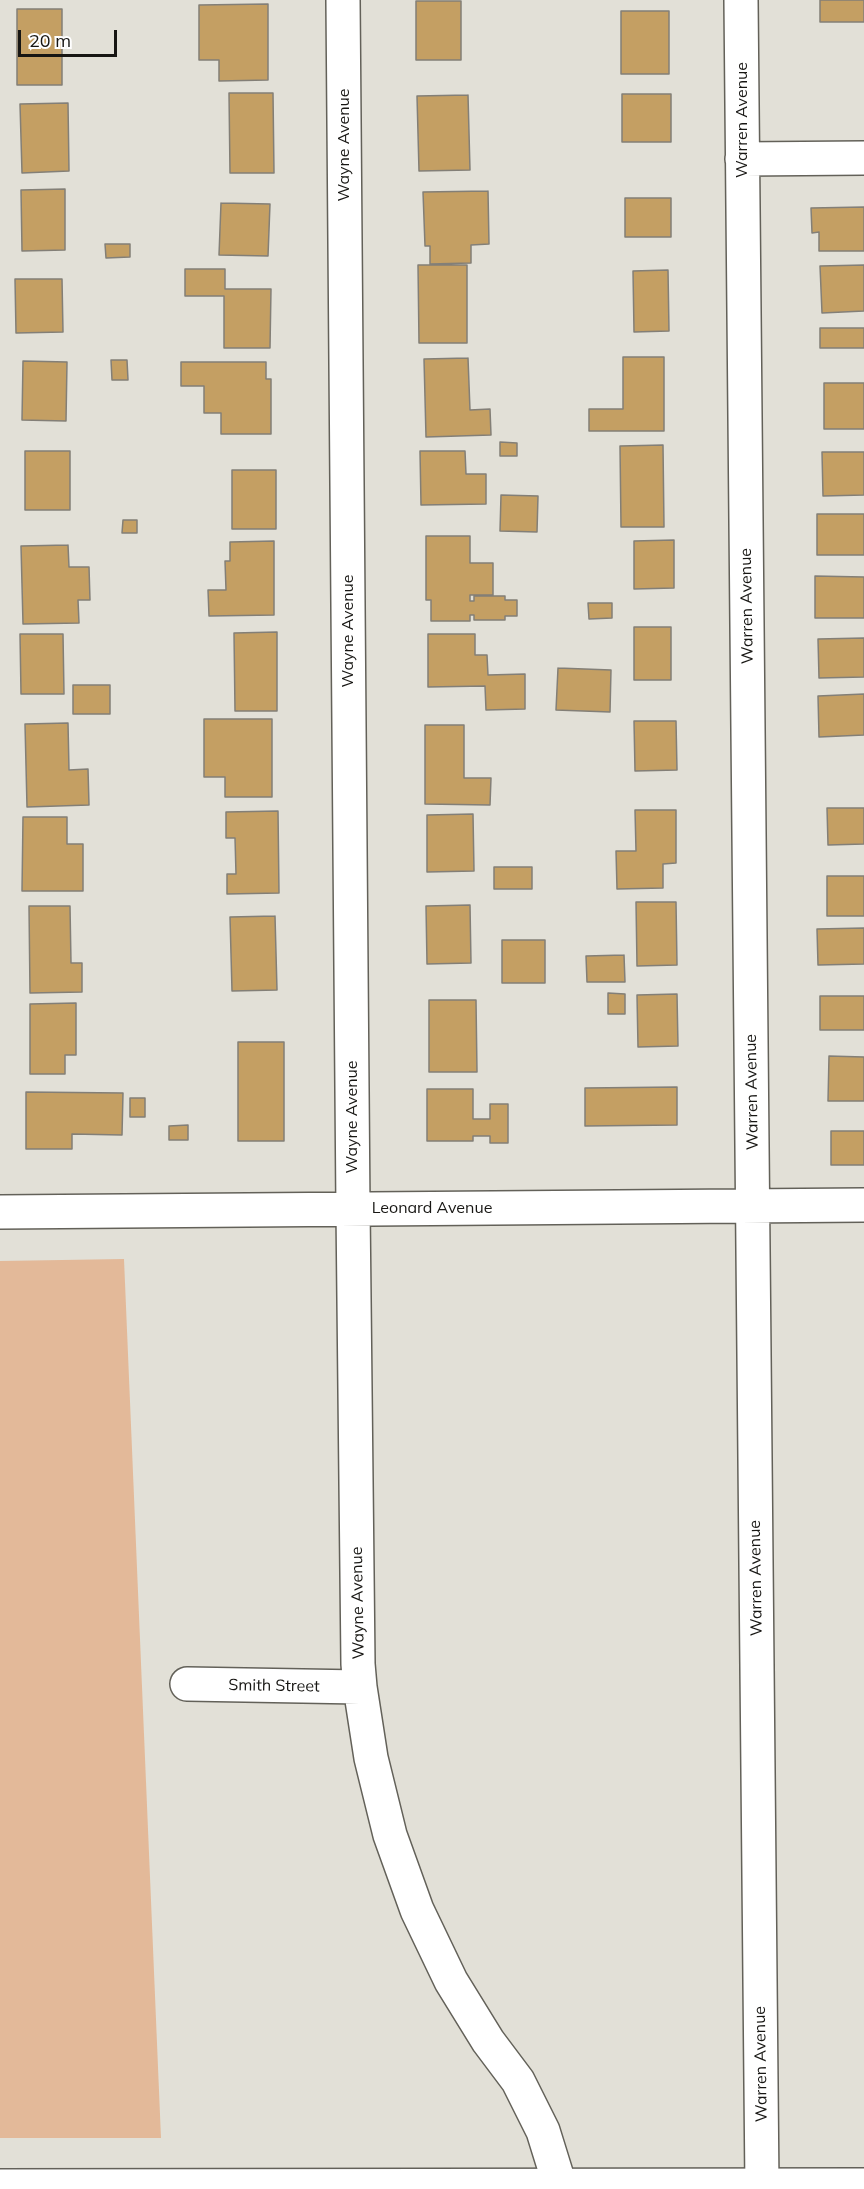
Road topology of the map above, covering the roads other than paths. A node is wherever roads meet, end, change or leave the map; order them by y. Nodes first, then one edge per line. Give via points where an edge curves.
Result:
1 (343, 0) edge
2 (741, 0) edge
3 (864, 158) edge
4 (742, 159) junction
5 (864, 1205) edge
6 (753, 1206) junction
7 (353, 1208) junction
8 (0, 1212) edge
9 (187, 1684) dead end
10 (360, 1687) junction
11 (762, 2185) junction
12 (864, 2185) edge
13 (0, 2186) edge
14 (561, 2187) edge

1 - 7 street, Wayne Avenue
2 - 4 street, Warren Avenue
3 - 4 street
4 - 6 street, Warren Avenue
5 - 6 street, Leonard Avenue
6 - 7 street, Leonard Avenue
6 - 11 street, Warren Avenue
7 - 8 street, Leonard Avenue
7 - 10 street, Wayne Avenue
9 - 10 street, Smith Street
10 - 14 street, Wayne Avenue via 371,1758 390,1835 417,1910 451,1981 518,2081 543,2131
11 - 12 street
11 - 14 street
13 - 14 street

